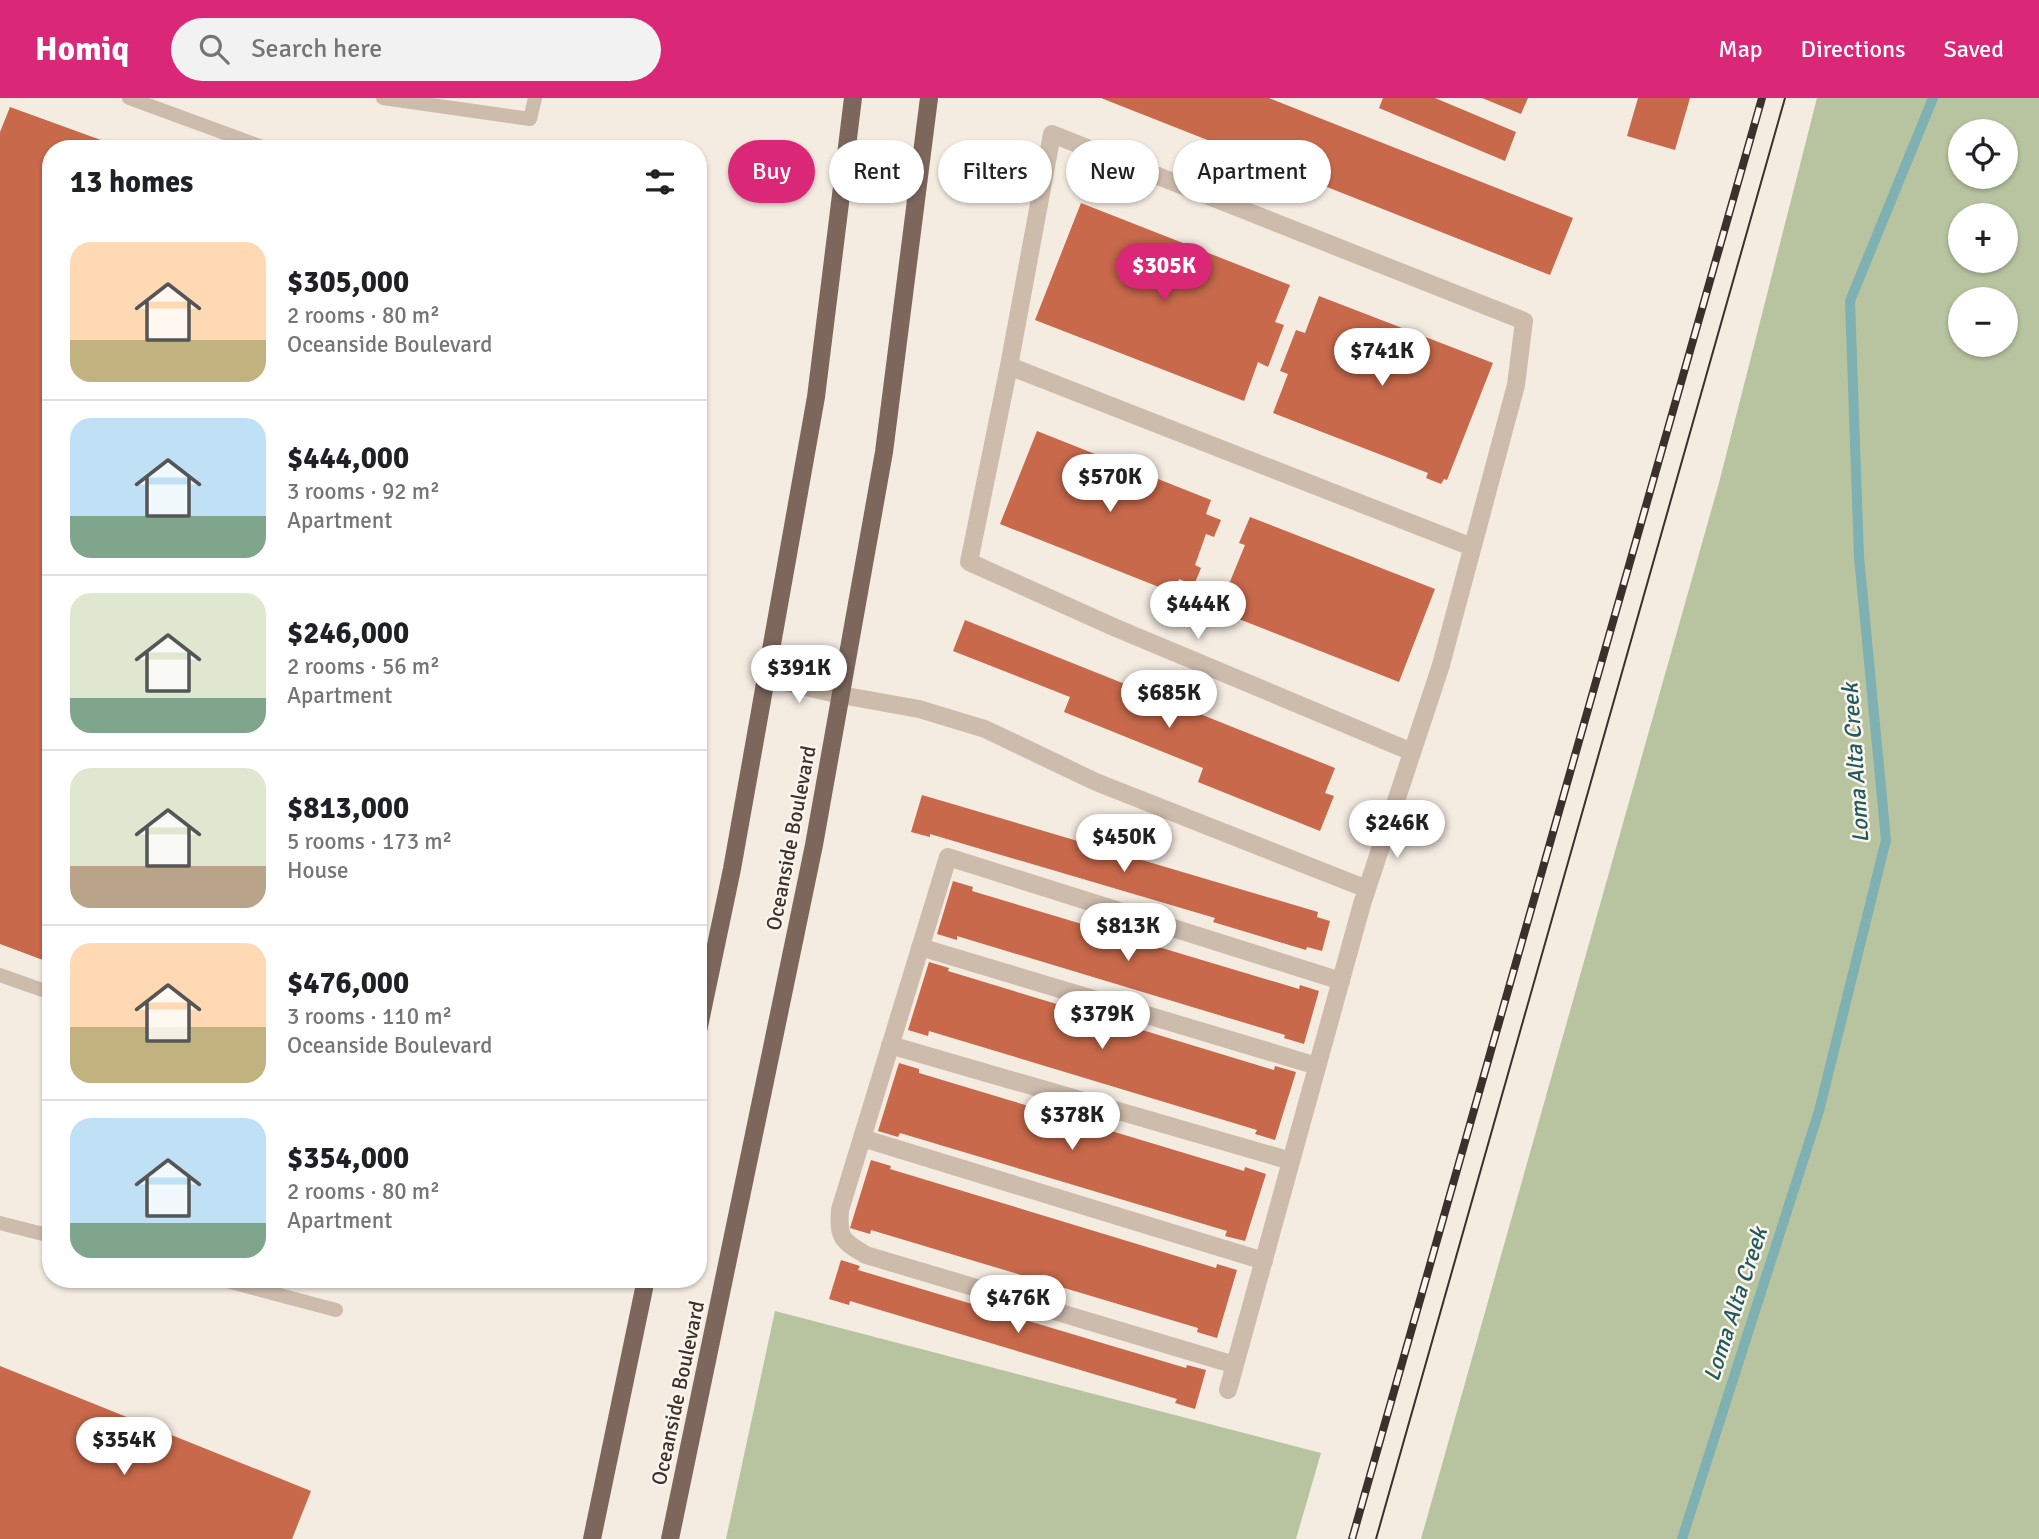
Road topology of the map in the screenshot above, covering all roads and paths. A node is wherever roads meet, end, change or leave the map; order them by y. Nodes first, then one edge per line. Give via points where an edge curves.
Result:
1 (129, 98) edge
2 (383, 98) edge
3 (535, 98) edge
4 (853, 98) edge
5 (929, 98) edge
6 (243, 140) edge
7 (1010, 366) junction
8 (1472, 547) junction
9 (766, 678) junction
10 (841, 695) junction
11 (1412, 752) junction
12 (1367, 889) junction
13 (920, 947) junction
14 (0, 975) edge
15 (1341, 981) junction
16 (707, 988) edge
17 (42, 990) edge
18 (890, 1045) junction
19 (1317, 1066) junction
20 (862, 1138) junction
21 (1291, 1161) junction
22 (0, 1223) edge
23 (42, 1234) edge
24 (1264, 1261) junction
25 (253, 1288) edge
26 (644, 1288) edge
27 (336, 1310) dead end
28 (1235, 1365) junction
29 (1228, 1390) dead end
30 (592, 1539) edge
31 (670, 1539) edge

1 - 6 lane
2 - 3 lane via 530,119
4 - 9 main road via 818,388
5 - 10 main road, Oceanside Boulevard via 884,452
7 - 8 street
7 - 8 street via 1052,134 1524,321 1516,385
7 - 11 street via 969,562
8 - 11 street
9 - 10 street
9 - 16 main road
10 - 12 street via 919,709 985,729 1096,782
10 - 31 main road, Oceanside Boulevard
11 - 12 street
12 - 15 street
13 - 15 street via 948,857
13 - 18 street
13 - 19 street
14 - 17 lane
15 - 19 street
18 - 20 street
18 - 21 street
19 - 21 street
20 - 24 street
20 - 28 street via 840,1210 839,1231 846,1243 866,1255
21 - 24 street
22 - 23 lane
24 - 28 street
25 - 27 lane
26 - 30 main road
28 - 29 street

